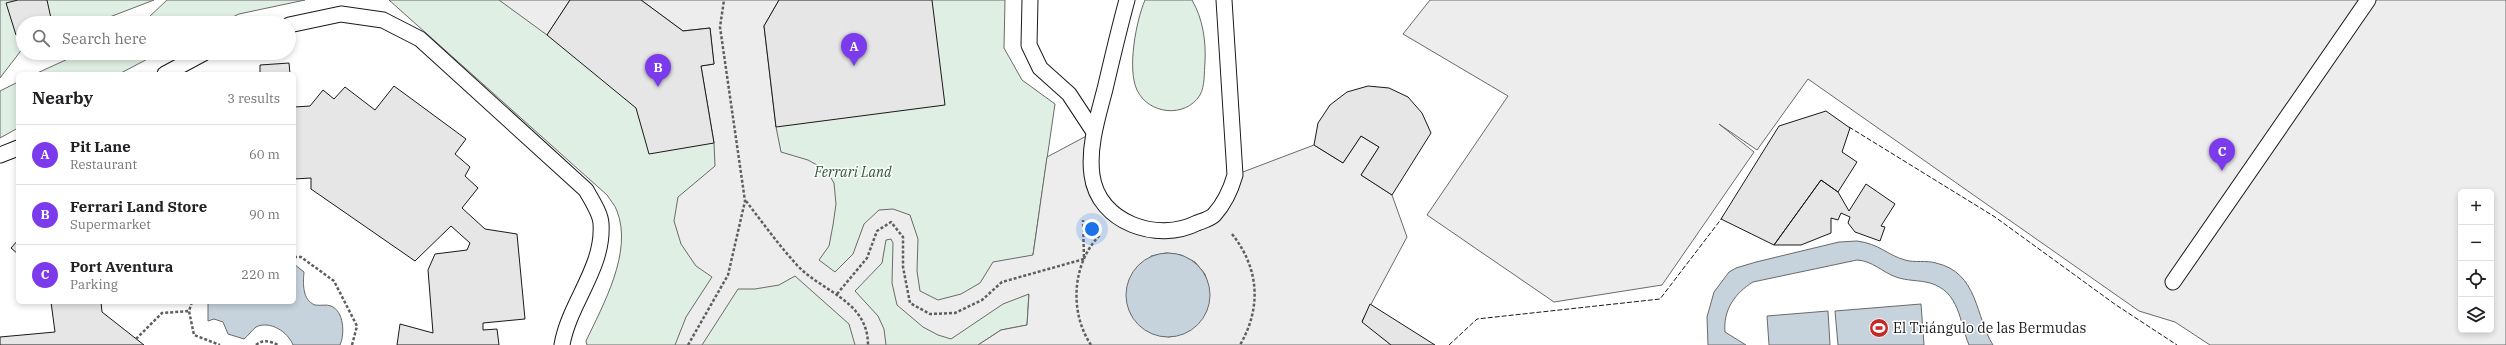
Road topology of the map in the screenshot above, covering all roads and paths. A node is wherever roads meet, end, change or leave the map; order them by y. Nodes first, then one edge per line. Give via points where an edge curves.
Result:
1 (724, 0) edge
2 (1030, 0) edge
3 (1127, 0) edge
4 (1224, 0) edge
5 (2368, 0) edge
6 (296, 23) edge
7 (191, 60) edge
8 (169, 72) edge
9 (1094, 132) junction
10 (16, 149) edge
11 (0, 155) edge
12 (746, 201) junction
13 (1213, 216) junction
14 (1117, 217) junction
15 (296, 257) edge
16 (1084, 259) junction
17 (2173, 282) dead end
18 (837, 294) junction
19 (191, 304) edge
20 (189, 311) junction
21 (136, 339) dead end
22 (220, 345) edge
23 (256, 345) edge
24 (278, 345) edge
25 (352, 345) edge
26 (562, 345) edge
27 (688, 345) edge
28 (868, 345) edge
29 (1091, 345) edge
30 (1240, 345) edge

1 - 12 path via 720,27
2 - 9 lane via 1029,45 1040,68 1069,94
3 - 9 lane
4 - 13 lane via 1235,176 1231,190
5 - 17 lane
6 - 26 lane via 341,14 383,20 420,39 586,190 601,223 597,257 564,331
7 - 8 lane
9 - 14 lane via 1092,176 1101,198
10 - 11 lane
12 - 18 path via 797,265
12 - 27 path via 728,275
13 - 14 lane via 1188,228 1160,231 1146,230
13 - 30 path via 1243,247 1252,267 1256,288 1255,310
14 - 16 path via 1094,240
15 - 25 path via 301,257 334,281 357,326
16 - 18 path via 1002,282 982,300 956,313 930,314 910,303 903,268 903,237 891,222 877,231 868,258
16 - 29 path via 1078,280 1076,302 1081,323
18 - 28 path via 858,312 868,336
19 - 20 path
20 - 21 path via 162,313
20 - 22 path via 194,335
23 - 24 path via 260,341

